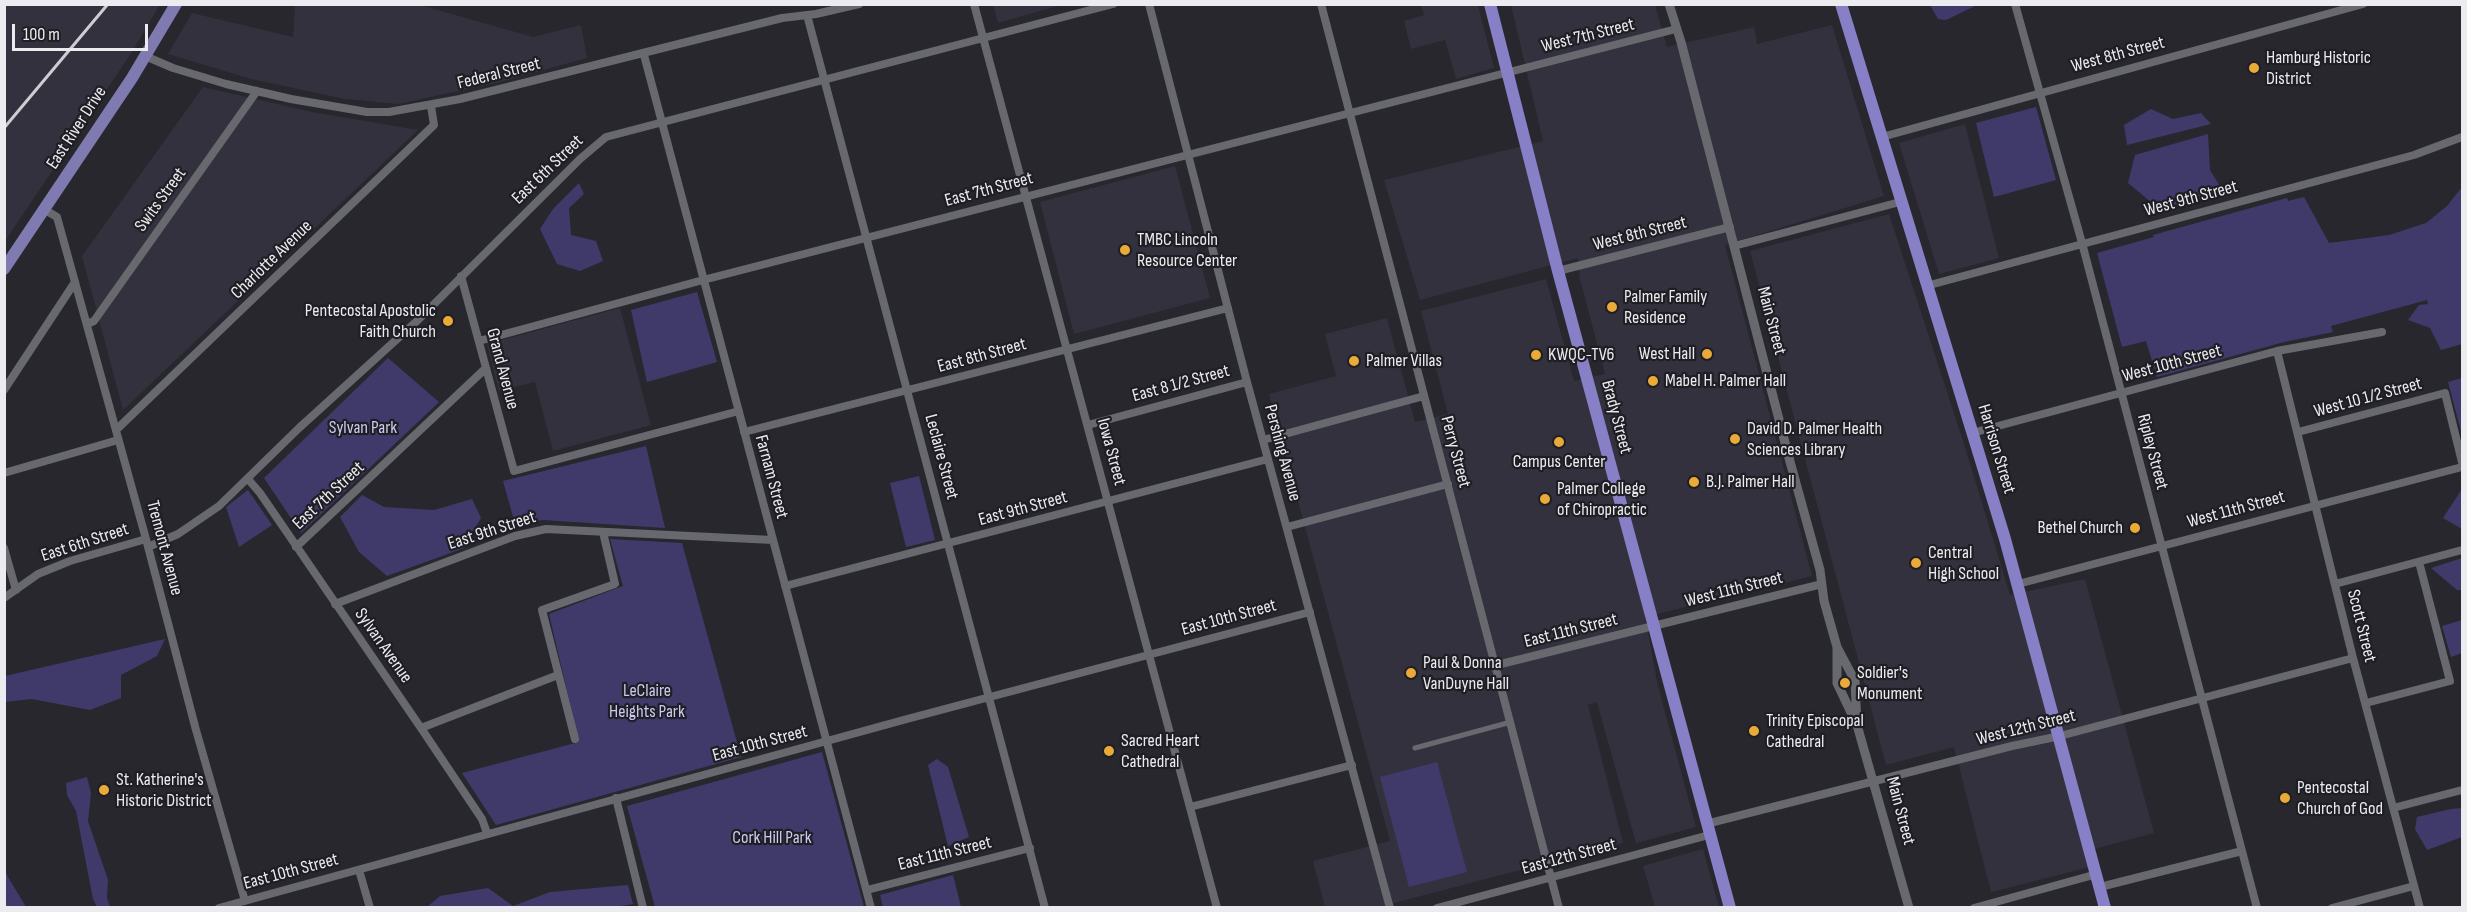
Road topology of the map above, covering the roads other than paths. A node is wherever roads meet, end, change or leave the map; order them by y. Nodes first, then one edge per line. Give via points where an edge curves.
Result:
1 (176, 4) edge
2 (860, 4) edge
3 (974, 4) edge
4 (1113, 4) edge
5 (1149, 4) edge
6 (1321, 4) edge
7 (1490, 4) edge
8 (1669, 4) edge
9 (1841, 4) edge
10 (2015, 4) edge
11 (2362, 4) edge
12 (807, 15) junction
13 (1676, 29) junction
14 (984, 38) junction
15 (644, 55) junction
16 (145, 56) junction
17 (1507, 72) junction
18 (824, 81) junction
19 (257, 91) junction
20 (2040, 92) junction
21 (431, 106) junction
22 (1349, 112) junction
23 (660, 122) junction
24 (1882, 137) junction
25 (2463, 137) edge
26 (1188, 154) junction
27 (1025, 196) junction
28 (1900, 202) junction
29 (45, 210) junction
30 (1730, 227) junction
31 (865, 238) junction
32 (2082, 243) junction
33 (1734, 246) junction
34 (4, 269) edge
35 (1558, 271) junction
36 (461, 276) junction
37 (703, 280) junction
38 (75, 282) junction
39 (1926, 286) junction
40 (1228, 308) junction
41 (87, 324) junction
42 (2382, 332) dead end
43 (479, 341) junction
44 (1068, 349) junction
45 (2277, 351) junction
46 (486, 368) junction
47 (1247, 382) junction
48 (4, 390) edge
49 (908, 391) junction
50 (2122, 393) junction
51 (1425, 396) junction
52 (739, 411) junction
53 (1088, 425) junction
54 (116, 430) junction
55 (744, 432) junction
56 (2298, 432) junction
57 (1972, 433) junction
58 (118, 440) junction
59 (1263, 440) junction
60 (1268, 459) junction
61 (2463, 462) edge
62 (2463, 467) edge
63 (4, 473) edge
64 (248, 479) junction
65 (1448, 484) junction
66 (1109, 501) junction
67 (2316, 505) junction
68 (1287, 527) junction
69 (603, 532) junction
70 (772, 540) junction
71 (147, 543) junction
72 (948, 544) junction
73 (2161, 545) junction
74 (296, 547) junction
75 (4, 548) edge
76 (2463, 550) edge
77 (2419, 562) junction
78 (1822, 584) junction
79 (2018, 584) junction
80 (2335, 584) junction
81 (785, 586) junction
82 (16, 590) junction
83 (4, 598) edge
84 (335, 604) junction
85 (1310, 612) junction
86 (1653, 626) junction
87 (1837, 647) junction
88 (1150, 654) junction
89 (2354, 658) junction
90 (1497, 665) junction
91 (558, 675) junction
92 (989, 697) junction
93 (2201, 698) junction
94 (2366, 703) junction
95 (1511, 722) junction
96 (1857, 725) junction
97 (421, 728) junction
98 (2060, 735) junction
99 (575, 739) dead end
100 (826, 742) junction
101 (1414, 748) dead end
102 (1352, 765) junction
103 (1875, 781) junction
104 (2463, 790) edge
105 (616, 798) junction
106 (1190, 807) junction
107 (2393, 808) junction
108 (1707, 829) junction
109 (488, 833) junction
110 (1030, 848) junction
111 (2242, 851) junction
112 (359, 870) junction
113 (2097, 874) junction
114 (1551, 877) junction
115 (2414, 886) junction
116 (2100, 887) junction
117 (867, 890) junction
118 (245, 901) junction
119 (219, 908) edge
120 (370, 908) edge
121 (644, 908) edge
122 (871, 908) edge
123 (1045, 908) edge
124 (1217, 908) edge
125 (1390, 908) edge
126 (1437, 908) edge
127 (1559, 908) edge
128 (1730, 908) edge
129 (1909, 908) edge
130 (1974, 908) edge
131 (2105, 908) edge
132 (2257, 908) edge
133 (2332, 908) edge
134 (2420, 908) edge

1 - 16 main road, East River Drive
2 - 12 street, Federal Street
3 - 14 street, Iowa Street
4 - 14 street, East 6th Street
5 - 26 street, Pershing Avenue
6 - 22 street, Perry Street
7 - 17 highway, Brady Street
8 - 13 street, Main Street
9 - 24 highway, Harrison Street
10 - 20 street, Ripley Street
11 - 20 street, West 8th Street
12 - 15 street, Federal Street via 782,18
12 - 18 street, Leclaire Street
13 - 17 street, West 7th Street
13 - 30 street, Main Street
14 - 18 street, East 6th Street
14 - 27 street, Iowa Street
15 - 21 street, Federal Street
15 - 23 street, Farnam Street
16 - 19 street, Federal Street via 172,68
16 - 29 main road, East River Drive
17 - 22 street, East 7th Street
17 - 35 highway, Brady Street
18 - 23 street, East 6th Street
18 - 31 street, Leclaire Street
19 - 21 street, Federal Street via 367,111
19 - 41 street, Swits Street via 94,321
20 - 24 street, West 8th Street
20 - 32 street, Ripley Street
21 - 54 street, Charlotte Avenue via 434,125
22 - 26 street, East 7th Street
22 - 51 street, Perry Street
23 - 36 street, East 6th Street via 606,137 595,145
23 - 37 street, Farnam Street
24 - 28 highway, Harrison Street
25 - 32 street, West 9th Street via 2414,155
26 - 27 street, East 7th Street
26 - 40 street, Pershing Avenue
27 - 31 street, East 7th Street
27 - 44 street, Iowa Street
28 - 33 street
28 - 39 highway, Harrison Street
29 - 34 main road, East River Drive
29 - 38 street, Tremont Avenue via 57,217
30 - 33 street, Main Street
30 - 35 street, West 8th Street
31 - 37 street, East 7th Street
31 - 49 street, Leclaire Street
32 - 39 street, West 9th Street
32 - 50 street, Ripley Street
33 - 78 street, Main Street
35 - 86 highway, Brady Street
36 - 43 street, Grand Avenue
36 - 64 street, East 6th Street
37 - 43 street, East 7th Street
37 - 52 street, Farnam Street
38 - 41 street, Tremont Avenue
38 - 48 street
39 - 57 highway, Harrison Street
40 - 44 street, East 8th Street
40 - 47 street, Pershing Avenue
41 - 54 street, Tremont Avenue
42 - 45 street, West 10th Street
43 - 46 street, Grand Avenue
44 - 49 street, East 8th Street
44 - 53 street, Iowa Street
45 - 50 street, West 10th Street
45 - 56 street, Scott Street
46 - 52 street, Grand Avenue via 514,471
46 - 74 street, East 7th Street
47 - 53 street, East 8 1/2 Street
47 - 59 street, Pershing Avenue
49 - 55 street, East 8th Street
49 - 72 street, Leclaire Street
50 - 57 street, West 10th Street
50 - 73 street, Ripley Street
51 - 59 street
51 - 65 street, Perry Street
52 - 55 street, Farnam Street
53 - 66 street, Iowa Street
54 - 58 street, Tremont Avenue
55 - 70 street, Farnam Street
56 - 61 street, West 10 1/2 Street via 2445,393
56 - 67 street, Scott Street
57 - 79 highway, Harrison Street
58 - 63 street
58 - 71 street, Tremont Avenue
59 - 60 street, Pershing Avenue
60 - 66 street, East 9th Street
60 - 68 street, Pershing Avenue
62 - 67 street, West 11th Street
64 - 71 street, East 6th Street via 210,513 178,534
64 - 74 street, Sylvan Avenue
65 - 68 street
65 - 90 street, Perry Street
66 - 72 street, East 9th Street
66 - 88 street, Iowa Street
67 - 73 street, West 11th Street
67 - 80 street, Scott Street
68 - 85 street, Pershing Avenue
69 - 70 street, East 9th Street
69 - 84 street, East 9th Street via 546,529 515,536
69 - 91 street via 615,584 542,610
70 - 81 street, Farnam Street
71 - 82 street, East 6th Street via 70,561 38,574
71 - 118 street, Tremont Avenue
72 - 81 street, East 9th Street
72 - 92 street, Leclaire Street
73 - 79 street, West 11th Street
73 - 93 street, Ripley Street
74 - 84 street, Sylvan Avenue
75 - 82 street
76 - 77 street
77 - 80 street
77 - 94 street via 2450,681
78 - 86 street, West 11th Street
78 - 87 street, Main Street
79 - 98 highway, Harrison Street
80 - 89 street, Scott Street
81 - 100 street, Farnam Street
82 - 83 street, East 6th Street
84 - 97 street, Sylvan Avenue
85 - 88 street, East 10th Street
85 - 102 street, Pershing Avenue
86 - 90 street, East 11th Street
86 - 108 highway, Brady Street
87 - 96 street, Main Street via 1838,683
87 - 96 street, Main Street via 1855,681
88 - 92 street, East 10th Street
88 - 106 street, Iowa Street
89 - 93 street, West 12th Street
89 - 94 street, Scott Street
90 - 95 street, Perry Street
91 - 97 street
91 - 99 street
92 - 100 street, East 10th Street
92 - 110 street, Leclaire Street
93 - 98 street, West 12th Street
93 - 111 street, Ripley Street
94 - 107 street, Scott Street
95 - 101 street
95 - 114 street, Perry Street
96 - 103 street, Main Street
97 - 109 street, Sylvan Avenue
98 - 103 street, West 12th Street
98 - 113 highway, Harrison Street
100 - 105 street, East 10th Street
100 - 117 street, Farnam Street
102 - 106 street
102 - 125 street, Pershing Avenue
103 - 108 street, West 12th Street
103 - 129 street, Main Street
104 - 107 street
105 - 109 street, East 10th Street
105 - 121 street
106 - 124 street, Iowa Street
107 - 115 street, Scott Street
108 - 114 street, East 12th Street
108 - 128 highway, Brady Street
109 - 112 street, East 10th Street
110 - 117 street, East 11th Street
110 - 123 street, Leclaire Street
111 - 116 street
111 - 132 street, Ripley Street
112 - 118 street, East 10th Street
112 - 120 street
113 - 116 highway, Harrison Street
113 - 130 street
114 - 126 street, East 12th Street
114 - 127 street, Perry Street
115 - 133 street
115 - 134 street, Scott Street
116 - 131 highway, Harrison Street
117 - 122 street, Farnam Street
118 - 119 street, East 10th Street

